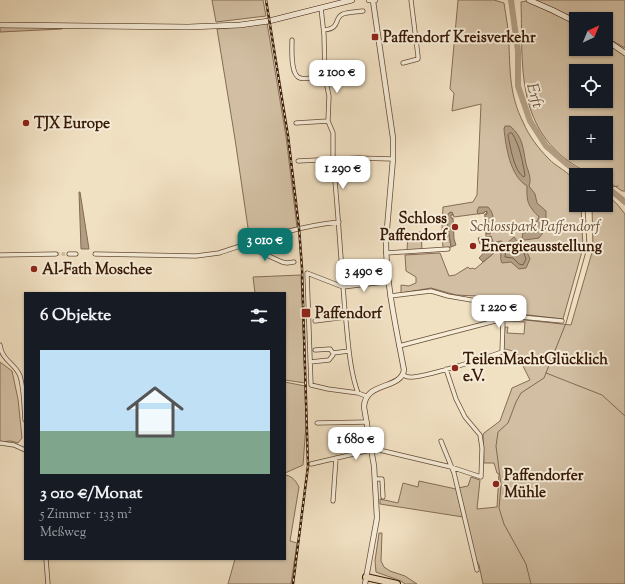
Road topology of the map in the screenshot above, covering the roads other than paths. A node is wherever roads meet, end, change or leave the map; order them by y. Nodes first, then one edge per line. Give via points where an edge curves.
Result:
1 (352, 0) edge
2 (372, 0) edge
3 (411, 0) edge
4 (529, 0) edge
5 (321, 8) junction
6 (363, 11) dead end
7 (569, 18) edge
8 (0, 25) edge
9 (324, 30) junction
10 (292, 40) dead end
11 (613, 45) edge
12 (625, 53) edge
13 (403, 63) dead end
14 (325, 77) junction
15 (328, 121) junction
16 (296, 123) dead end
17 (333, 159) junction
18 (393, 159) junction
19 (298, 161) dead end
20 (339, 222) junction
21 (249, 242) junction
22 (448, 249) dead end
23 (386, 253) junction
24 (56, 254) tunnel mouth
25 (69, 254) tunnel mouth
26 (76, 254) dead end
27 (95, 254) dead end
28 (0, 255) edge
29 (294, 262) dead end
30 (384, 282) dead end
31 (343, 287) junction
32 (390, 296) junction
33 (346, 317) junction
34 (501, 318) junction
35 (315, 320) dead end
36 (562, 321) dead end
37 (0, 345) edge
38 (399, 346) junction
39 (315, 350) dead end
40 (349, 351) junction
41 (333, 353) junction
42 (1, 354) edge
43 (310, 362) junction
44 (446, 369) junction
45 (403, 375) junction
46 (416, 377) junction
47 (418, 382) dead end
48 (358, 393) junction
49 (366, 396) junction
50 (24, 411) edge
51 (367, 422) junction
52 (317, 423) dead end
53 (441, 441) dead end
54 (0, 443) edge
55 (24, 448) edge
56 (372, 450) junction
57 (336, 458) junction
58 (311, 464) dead end
59 (451, 467) junction
60 (375, 479) junction
61 (383, 498) dead end
62 (333, 501) dead end
63 (46, 560) edge
64 (477, 570) dead end
65 (366, 581) edge
66 (388, 582) junction
67 (48, 584) edge
68 (380, 584) edge
69 (397, 584) edge

1 - 5 main road
2 - 18 street via 392,127
3 - 13 street via 418,59
4 - 7 main road
5 - 8 main road via 269,21 215,26
5 - 9 street
6 - 9 street via 343,14 334,28
9 - 14 street
10 - 14 street via 295,74 299,78
11 - 12 main road
14 - 15 street via 330,96
15 - 16 street
15 - 17 street via 333,133
17 - 18 street
17 - 19 street
17 - 20 street
18 - 23 street
20 - 21 street via 299,228
20 - 31 street
21 - 27 street via 219,253 196,256
21 - 29 street via 249,246 282,262
22 - 23 street
23 - 32 street
24 - 28 street
25 - 26 street
30 - 31 street
31 - 33 street
31 - 43 street via 307,273
32 - 34 street via 434,291 477,301
32 - 38 street
33 - 35 street
33 - 40 street
34 - 36 street
34 - 38 street
34 - 44 street via 502,352
37 - 42 street
38 - 45 street
39 - 41 street via 330,349
40 - 41 street
40 - 48 street
41 - 43 street via 329,360
42 - 50 street via 20,377
43 - 48 street via 311,385
44 - 46 street
44 - 59 street via 456,399 465,417 480,436 482,448 481,477
45 - 46 street
45 - 49 street
46 - 47 street
48 - 49 street
49 - 51 street via 364,407
51 - 52 street
51 - 56 street
53 - 59 street
54 - 55 street
56 - 57 street
56 - 59 street
56 - 60 street
57 - 58 street
57 - 62 street
59 - 64 street
60 - 61 street via 382,479
60 - 65 street via 377,518
63 - 67 street
65 - 66 main road
66 - 68 main road
66 - 69 main road

